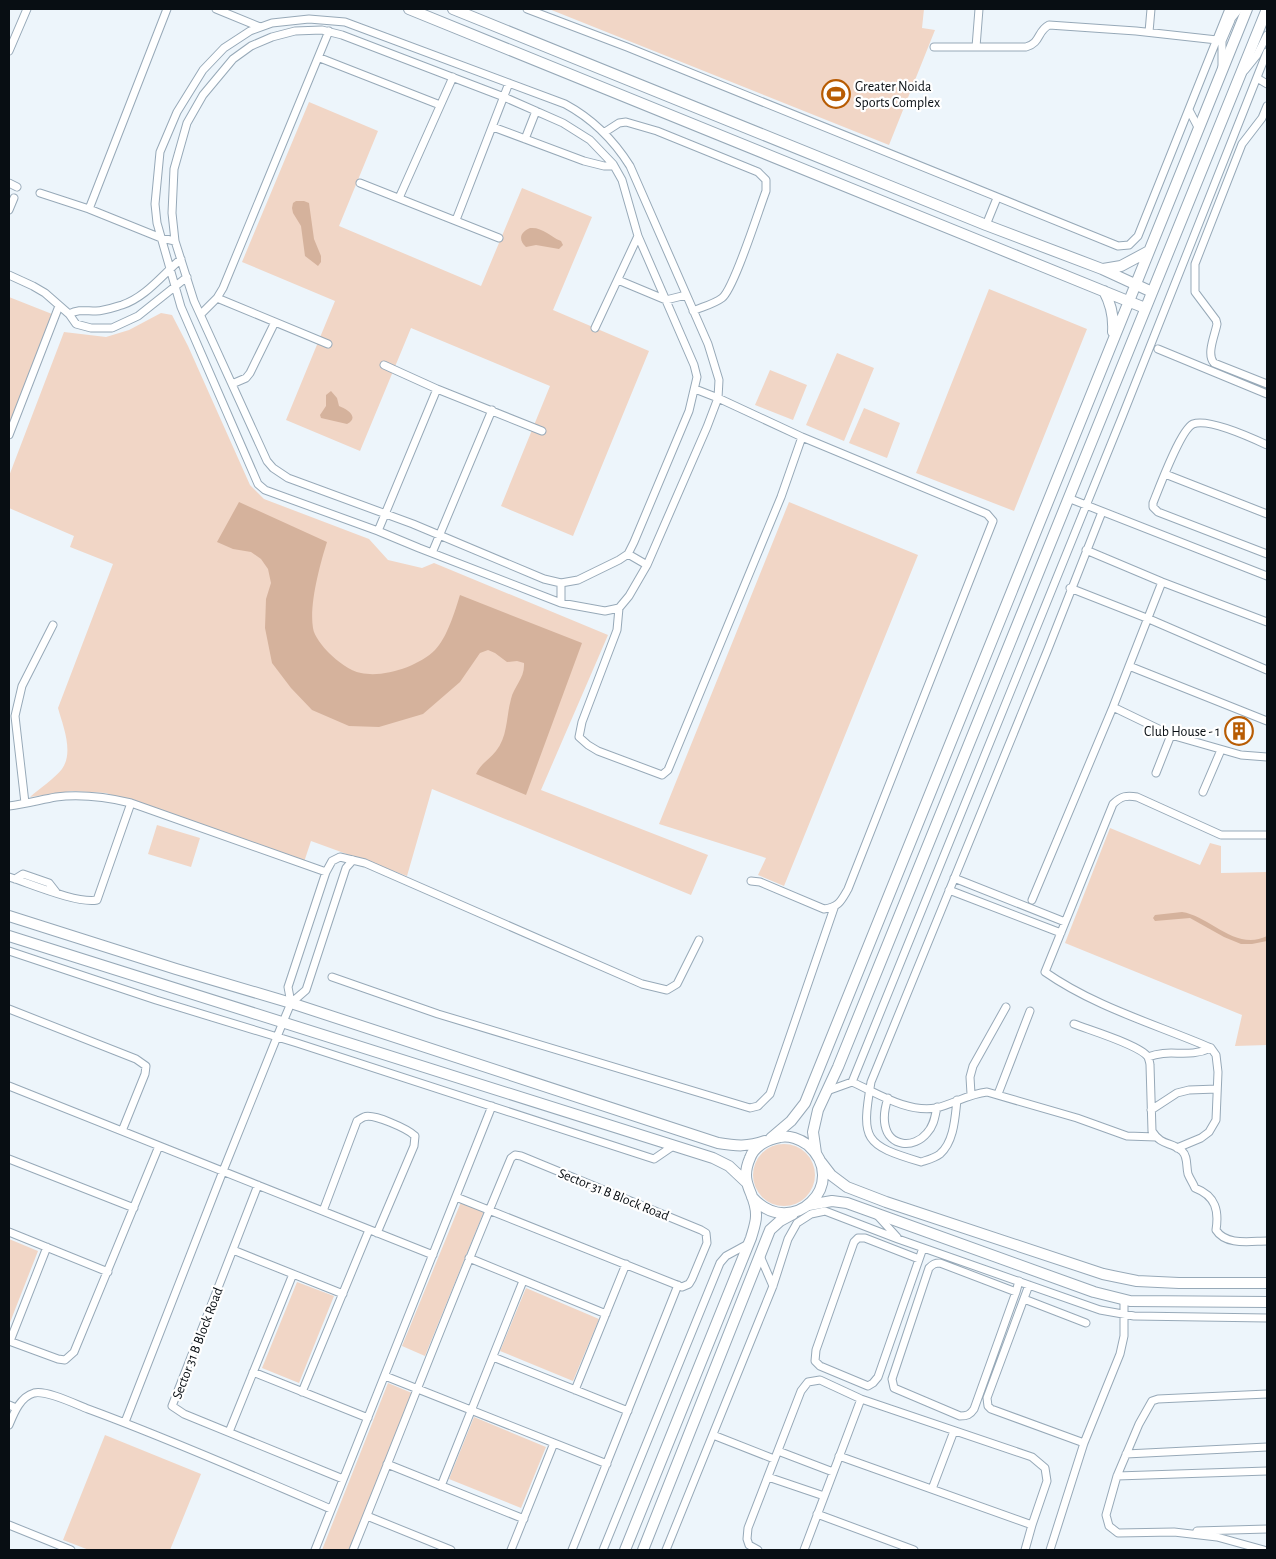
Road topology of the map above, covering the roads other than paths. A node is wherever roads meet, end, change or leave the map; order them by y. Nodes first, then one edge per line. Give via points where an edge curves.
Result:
1 (26, 9) edge
2 (167, 9) edge
3 (216, 9) edge
4 (409, 9) edge
5 (453, 9) edge
6 (527, 9) edge
7 (979, 9) edge
8 (1151, 9) edge
9 (1230, 9) edge
10 (1239, 9) edge
11 (1247, 9) edge
12 (1266, 9) edge
13 (1231, 20) junction
14 (260, 27) junction
15 (329, 32) junction
16 (1149, 32) junction
17 (1267, 35) edge
18 (1217, 40) junction
19 (934, 47) dead end
20 (976, 48) junction
21 (9, 51) edge
22 (1267, 52) edge
23 (320, 58) junction
24 (1222, 71) junction
25 (453, 77) junction
26 (1238, 78) junction
27 (1257, 78) junction
28 (509, 83) junction
29 (1267, 84) edge
30 (504, 98) junction
31 (440, 105) junction
32 (1267, 106) edge
33 (1189, 110) junction
34 (536, 111) junction
35 (493, 127) junction
36 (1199, 128) junction
37 (605, 132) junction
38 (525, 139) junction
39 (614, 166) junction
40 (9, 183) edge
41 (360, 183) dead end
42 (17, 187) dead end
43 (40, 193) dead end
44 (14, 198) dead end
45 (399, 198) junction
46 (997, 198) junction
47 (89, 209) junction
48 (9, 210) edge
49 (456, 220) junction
50 (986, 225) junction
51 (638, 236) junction
52 (161, 238) junction
53 (499, 238) dead end
54 (175, 241) junction
55 (1149, 251) junction
56 (181, 259) junction
57 (170, 268) junction
58 (1102, 269) junction
59 (9, 275) edge
60 (187, 277) junction
61 (618, 280) junction
62 (1135, 285) junction
63 (175, 286) junction
64 (1104, 291) junction
65 (1152, 292) junction
66 (686, 295) junction
67 (218, 298) junction
68 (666, 300) junction
69 (1129, 301) junction
70 (59, 306) junction
71 (1146, 308) junction
72 (693, 311) junction
73 (69, 314) junction
74 (201, 314) junction
75 (276, 322) junction
76 (595, 328) dead end
77 (1112, 343) junction
78 (328, 344) dead end
79 (1158, 349) dead end
80 (384, 365) dead end
81 (232, 384) junction
82 (1267, 384) edge
83 (437, 389) junction
84 (695, 390) junction
85 (1267, 394) edge
86 (718, 398) junction
87 (492, 410) junction
88 (542, 431) dead end
89 (9, 434) edge
90 (802, 437) junction
91 (1267, 445) edge
92 (1165, 474) junction
93 (1068, 498) junction
94 (1086, 505) junction
95 (1102, 512) junction
96 (385, 514) junction
97 (1267, 514) edge
98 (378, 531) junction
99 (439, 536) junction
100 (1086, 550) junction
101 (432, 553) junction
102 (628, 554) junction
103 (1267, 554) edge
104 (647, 565) junction
105 (1267, 576) edge
106 (1162, 582) junction
107 (561, 583) junction
108 (1070, 588) junction
109 (560, 602) junction
110 (619, 608) junction
111 (1149, 619) junction
112 (1267, 622) edge
113 (53, 625) dead end
114 (1129, 666) junction
115 (1267, 670) edge
116 (1113, 707) junction
117 (1267, 721) edge
118 (1171, 735) junction
119 (1221, 750) junction
120 (1267, 756) edge
121 (1156, 772) dead end
122 (1203, 792) dead end
123 (25, 803) junction
124 (131, 803) junction
125 (9, 806) edge
126 (1267, 835) edge
127 (353, 860) junction
128 (326, 872) junction
129 (12, 878) edge
130 (954, 878) junction
131 (751, 881) dead end
132 (949, 890) junction
133 (1032, 900) dead end
134 (834, 908) junction
135 (9, 916) edge
136 (1065, 922) junction
137 (1061, 933) junction
138 (9, 936) edge
139 (699, 940) dead end
140 (9, 951) edge
141 (332, 976) dead end
142 (292, 1003) junction
143 (1006, 1007) dead end
144 (9, 1009) edge
145 (1030, 1011) dead end
146 (283, 1022) junction
147 (1074, 1024) dead end
148 (278, 1037) junction
149 (1211, 1048) junction
150 (1148, 1057) junction
151 (852, 1082) junction
152 (9, 1086) edge
153 (1217, 1089) junction
154 (870, 1090) junction
155 (827, 1091) junction
156 (971, 1094) junction
157 (998, 1094) junction
158 (888, 1098) junction
159 (957, 1100) junction
160 (492, 1106) junction
161 (937, 1107) junction
162 (1151, 1110) junction
163 (122, 1131) junction
164 (1156, 1137) junction
165 (768, 1139) junction
166 (159, 1146) junction
167 (673, 1146) junction
168 (1177, 1148) junction
169 (818, 1157) junction
170 (9, 1158) edge
171 (223, 1171) junction
172 (746, 1182) junction
173 (258, 1186) junction
174 (456, 1197) junction
175 (752, 1197) junction
176 (134, 1208) junction
177 (805, 1208) junction
178 (490, 1209) junction
179 (323, 1211) junction
180 (877, 1215) junction
181 (370, 1230) junction
182 (9, 1232) edge
183 (377, 1233) junction
184 (898, 1239) junction
185 (1267, 1241) edge
186 (749, 1244) junction
187 (47, 1247) junction
188 (923, 1248) junction
189 (233, 1250) junction
190 (433, 1255) junction
191 (760, 1256) junction
192 (469, 1258) junction
193 (919, 1259) junction
194 (626, 1264) junction
195 (108, 1272) junction
196 (293, 1274) junction
197 (523, 1281) junction
198 (1019, 1281) junction
199 (1267, 1283) edge
200 (678, 1285) junction
201 (1029, 1285) junction
202 (773, 1286) junction
203 (1016, 1292) junction
204 (343, 1294) junction
205 (1024, 1299) junction
206 (1124, 1300) junction
207 (1267, 1302) edge
208 (606, 1314) junction
209 (1123, 1314) junction
210 (1267, 1318) edge
211 (1086, 1323) dead end
212 (9, 1341) edge
213 (493, 1357) junction
214 (253, 1372) junction
215 (385, 1376) junction
216 (417, 1389) junction
217 (575, 1390) junction
218 (302, 1392) junction
219 (1267, 1394) edge
220 (861, 1399) junction
221 (9, 1406) edge
222 (16, 1408) junction
223 (471, 1410) junction
224 (628, 1411) junction
225 (368, 1418) junction
226 (125, 1422) junction
227 (9, 1425) edge
228 (954, 1431) junction
229 (229, 1432) junction
230 (713, 1435) junction
231 (554, 1443) junction
232 (1084, 1443) junction
233 (1267, 1447) edge
234 (778, 1450) junction
235 (1126, 1454) junction
236 (839, 1456) junction
237 (774, 1459) junction
238 (387, 1464) junction
239 (607, 1464) junction
240 (1267, 1471) edge
241 (833, 1472) junction
242 (768, 1476) junction
243 (1117, 1476) junction
244 (343, 1480) junction
245 (441, 1486) junction
246 (932, 1489) junction
247 (824, 1496) junction
248 (331, 1508) junction
249 (817, 1514) junction
250 (367, 1516) junction
251 (524, 1519) junction
252 (9, 1525) edge
253 (1032, 1525) junction
254 (1267, 1529) edge
255 (1174, 1532) junction
256 (71, 1550) edge
257 (315, 1550) edge
258 (353, 1550) edge
259 (451, 1550) edge
260 (512, 1550) edge
261 (572, 1550) edge
262 (603, 1550) edge
263 (625, 1550) edge
264 (643, 1550) edge
265 (666, 1550) edge
266 (758, 1550) edge
267 (804, 1550) edge
268 (914, 1550) edge
269 (1025, 1550) edge
270 (1050, 1550) edge
271 (1264, 1550) edge

1 - 21 street
2 - 47 street
3 - 14 street
4 - 64 street
5 - 50 street
6 - 46 street
7 - 20 street
8 - 16 street
9 - 13 street
9 - 18 street
10 - 13 street
11 - 24 street
12 - 26 street
13 - 24 street via 1222,41
14 - 28 street via 309,19 345,22
14 - 52 street via 224,48 203,70 177,112 160,152 155,204
15 - 23 street
15 - 25 street
15 - 54 street via 294,31 250,46 232,59 203,95 187,123 174,169 172,213
16 - 18 street
16 - 20 street via 1049,25 1037,41 1026,47
17 - 26 street via 1257,55
18 - 33 street
19 - 20 street
22 - 27 street
23 - 31 street
23 - 67 street
24 - 36 street
25 - 30 street
25 - 31 street
26 - 65 street
27 - 29 street
27 - 94 street
28 - 30 street
28 - 37 street via 565,104
30 - 34 street
30 - 35 street
31 - 45 street
32 - 82 street via 1242,144 1195,264 1194,288 1217,324 1211,360
33 - 36 street
33 - 46 street via 1138,236 1129,245 1118,246
34 - 38 street
34 - 39 street via 590,140
35 - 38 street
35 - 49 street
36 - 55 street
37 - 66 street via 630,166
37 - 72 street via 619,123 642,126 758,172 766,180 766,191 726,293
38 - 39 street via 596,164
39 - 51 street via 622,180
40 - 42 street
41 - 45 street
43 - 47 street
44 - 48 street
45 - 49 street
46 - 50 street
47 - 52 street
49 - 53 street
50 - 58 street
51 - 61 street
51 - 68 street
52 - 54 street
52 - 57 street
54 - 56 street
55 - 58 street via 1121,266
55 - 62 street
56 - 57 street
56 - 60 street
57 - 63 street
57 - 73 street via 143,294 123,304 98,312 78,309
58 - 62 street
59 - 70 street via 33,286
60 - 63 street
60 - 74 street
61 - 68 street
61 - 76 street
62 - 65 street
62 - 69 street
63 - 73 street via 138,316 112,328 76,324
63 - 98 street via 181,307 258,484 265,490
64 - 69 street
64 - 77 street via 1114,321
65 - 71 street
66 - 68 street
66 - 72 street
67 - 74 street
67 - 75 street
68 - 84 street via 694,365 697,377
69 - 71 street
69 - 77 street
70 - 73 street
70 - 89 street
71 - 93 street
72 - 86 street via 717,373
74 - 81 street
75 - 78 street
75 - 81 street via 250,374
77 - 165 street via 805,1103 791,1121
79 - 85 street
80 - 83 street
81 - 96 street via 273,468 288,478
83 - 87 street
83 - 96 street
84 - 86 street
84 - 102 street
86 - 90 street
86 - 104 street
87 - 88 street
87 - 99 street
90 - 110 street via 781,497 668,770 662,775 598,751 579,737 617,630
90 - 134 street via 987,514 993,521 848,889
91 - 92 street via 1221,426 1200,422 1192,424 1186,429
92 - 97 street
92 - 103 street via 1153,503 1158,512
93 - 94 street
93 - 155 street
94 - 95 street
94 - 151 street
95 - 100 street
95 - 105 street
96 - 98 street
96 - 99 street
98 - 101 street
99 - 101 street
99 - 107 street
100 - 106 street
100 - 108 street
101 - 109 street
102 - 104 street
102 - 107 street via 600,571
104 - 110 street
106 - 111 street
106 - 112 street
107 - 109 street
108 - 111 street
108 - 130 street
109 - 110 street via 605,611
111 - 114 street
111 - 115 street
113 - 123 street via 22,686 14,716
114 - 116 street
114 - 117 street
116 - 118 street
116 - 133 street
118 - 119 street
118 - 121 street
119 - 120 street via 1242,756
119 - 122 street
123 - 124 street via 84,796
123 - 125 street
124 - 128 street
124 - 129 street via 98,898 83,900 56,892 49,883 22,874
126 - 136 street via 1221,835 1137,797 1118,798
127 - 128 street via 336,858
127 - 139 street via 642,984 667,990 677,984
127 - 142 street via 346,868 306,990
128 - 142 street via 288,987
130 - 132 street
130 - 136 street
131 - 134 street via 824,908
132 - 137 street
132 - 154 street
134 - 141 street via 770,1094 758,1106 750,1108 438,1014
135 - 142 street via 176,970
136 - 137 street
137 - 149 street via 1045,972 1067,988
138 - 146 street
140 - 148 street
142 - 146 street
142 - 165 street via 718,1143 752,1146
143 - 156 street via 972,1066
144 - 163 street via 136,1059 146,1066
145 - 157 street
146 - 148 street
146 - 167 street
147 - 150 street via 1127,1044
148 - 160 street
148 - 171 street
149 - 150 street via 1199,1053 1158,1053
149 - 153 street via 1216,1055
150 - 162 street
151 - 154 street
151 - 155 street
152 - 163 street
153 - 162 street via 1177,1093
153 - 168 street via 1216,1120 1209,1132
154 - 158 street
154 - 159 street via 866,1109 866,1128 870,1138 877,1146 921,1162 939,1155 947,1145
155 - 169 street via 813,1132
156 - 157 street
156 - 159 street
157 - 164 street via 1127,1136
158 - 161 street via 924,1109
158 - 161 street via 885,1127 898,1143 906,1145 927,1134
159 - 161 street
160 - 167 street via 654,1159
160 - 174 street
162 - 164 street via 1152,1131
163 - 166 street
164 - 168 street
165 - 169 street via 784,1136 802,1140
165 - 172 street via 750,1156
166 - 171 street
166 - 176 street
167 - 172 street via 713,1158 729,1166
168 - 185 street via 1186,1156 1189,1175 1196,1188 1204,1191 1216,1207 1219,1235 1233,1241
169 - 177 street via 823,1176 820,1189
169 - 199 street via 831,1175 854,1190 1102,1274 1137,1281
170 - 176 street
171 - 173 street
171 - 226 street
172 - 175 street
173 - 179 street
173 - 189 street, Sector 31 B Block Road
174 - 178 street
174 - 190 street
175 - 177 street via 764,1208 779,1214
175 - 186 street via 756,1216
176 - 195 street
177 - 180 street via 832,1201 847,1203
177 - 191 street via 770,1230
178 - 192 street, Sector 31 B Block Road
178 - 194 street
178 - 200 street, Sector 31 B Block Road via 511,1158 521,1156 706,1233 707,1243 692,1279 685,1287
179 - 181 street
179 - 183 street via 357,1121 364,1116 371,1117 408,1130 416,1136 414,1146
180 - 184 street
180 - 206 street
181 - 183 street
181 - 204 street
182 - 187 street
183 - 190 street
184 - 188 street
184 - 202 street via 825,1211 811,1214 797,1223 788,1239
186 - 262 street via 726,1256 720,1263
186 - 263 street
187 - 195 street
187 - 212 street
188 - 193 street
188 - 198 street
189 - 196 street
189 - 229 street, Sector 31 B Block Road via 172,1406
190 - 215 street
191 - 202 street
191 - 264 street
192 - 197 street
192 - 216 street, Sector 31 B Block Road
193 - 193 street via 873,1384 868,1386 820,1366 815,1360 816,1350 854,1242 865,1238
194 - 200 street
194 - 208 street
195 - 212 street via 74,1352 65,1360
196 - 204 street
196 - 214 street
197 - 208 street
197 - 213 street
198 - 201 street
198 - 203 street
200 - 224 street
201 - 205 street
201 - 209 street via 1100,1310
202 - 230 street
203 - 203 street via 972,1413 960,1416 894,1388 892,1380 932,1265 940,1264
204 - 218 street
205 - 211 street
205 - 232 street via 987,1398 988,1406
206 - 207 street
206 - 209 street
208 - 217 street
209 - 210 street
209 - 232 street via 1124,1336 1120,1354
213 - 217 street
213 - 223 street
214 - 218 street
214 - 229 street
215 - 216 street
215 - 225 street
216 - 223 street
216 - 238 street, Sector 31 B Block Road
217 - 224 street
218 - 225 street
219 - 235 street via 1152,1401
220 - 228 street
220 - 234 street via 820,1380 808,1382 801,1391
220 - 236 street
221 - 222 street
222 - 226 street via 26,1396 36,1393
222 - 227 street
223 - 231 street
223 - 245 street
224 - 239 street
225 - 244 street
226 - 248 street
228 - 246 street
228 - 253 street via 1032,1457 1045,1468 1047,1481
229 - 244 street, Sector 31 B Block Road
230 - 237 street
230 - 265 street
231 - 239 street
231 - 251 street
232 - 270 street
233 - 235 street
234 - 237 street
234 - 241 street
235 - 243 street
236 - 241 street
236 - 246 street
237 - 242 street
238 - 245 street
238 - 250 street, Sector 31 B Block Road
239 - 261 street
240 - 243 street
241 - 247 street
242 - 247 street
242 - 266 street via 748,1528 749,1545
243 - 255 street via 1106,1514 1112,1530 1118,1533
244 - 248 street
245 - 251 street
246 - 253 street
247 - 249 street
248 - 257 street
249 - 267 street
249 - 268 street
250 - 258 street, Sector 31 B Block Road
250 - 259 street
251 - 260 street
252 - 256 street
253 - 269 street
254 - 255 street
255 - 271 street via 1217,1537

